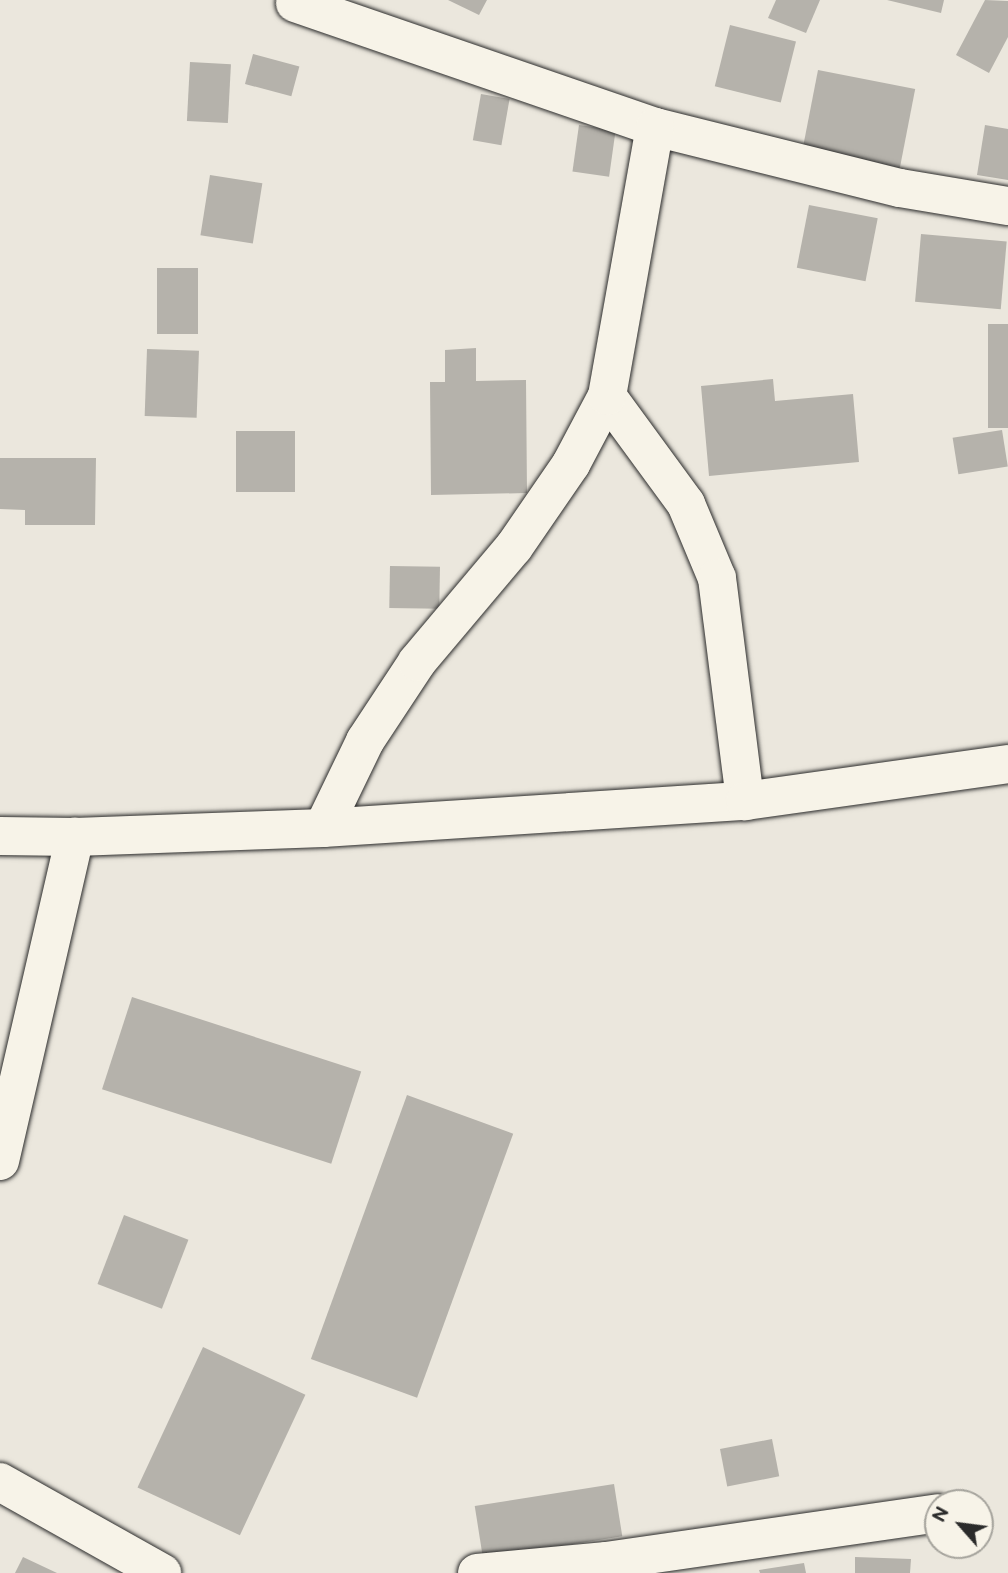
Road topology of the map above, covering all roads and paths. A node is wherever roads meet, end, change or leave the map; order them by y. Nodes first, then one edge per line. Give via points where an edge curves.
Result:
1 (295, 3) dead end
2 (655, 127) junction
3 (1008, 206) edge
4 (607, 396) junction
5 (1008, 764) edge
6 (745, 801) junction
7 (323, 828) junction
8 (0, 836) edge
9 (75, 837) junction
10 (0, 1161) edge
11 (0, 1482) edge
12 (924, 1515) edge
13 (162, 1573) edge
14 (477, 1573) edge

1 - 2 street
2 - 3 street via 900,188
2 - 4 street
4 - 6 street via 685,504 718,578
4 - 7 street via 571,464 514,547 416,662 365,741
5 - 6 street
6 - 7 street
7 - 9 street
8 - 9 street
9 - 10 street
11 - 13 street
12 - 14 street via 697,1549

